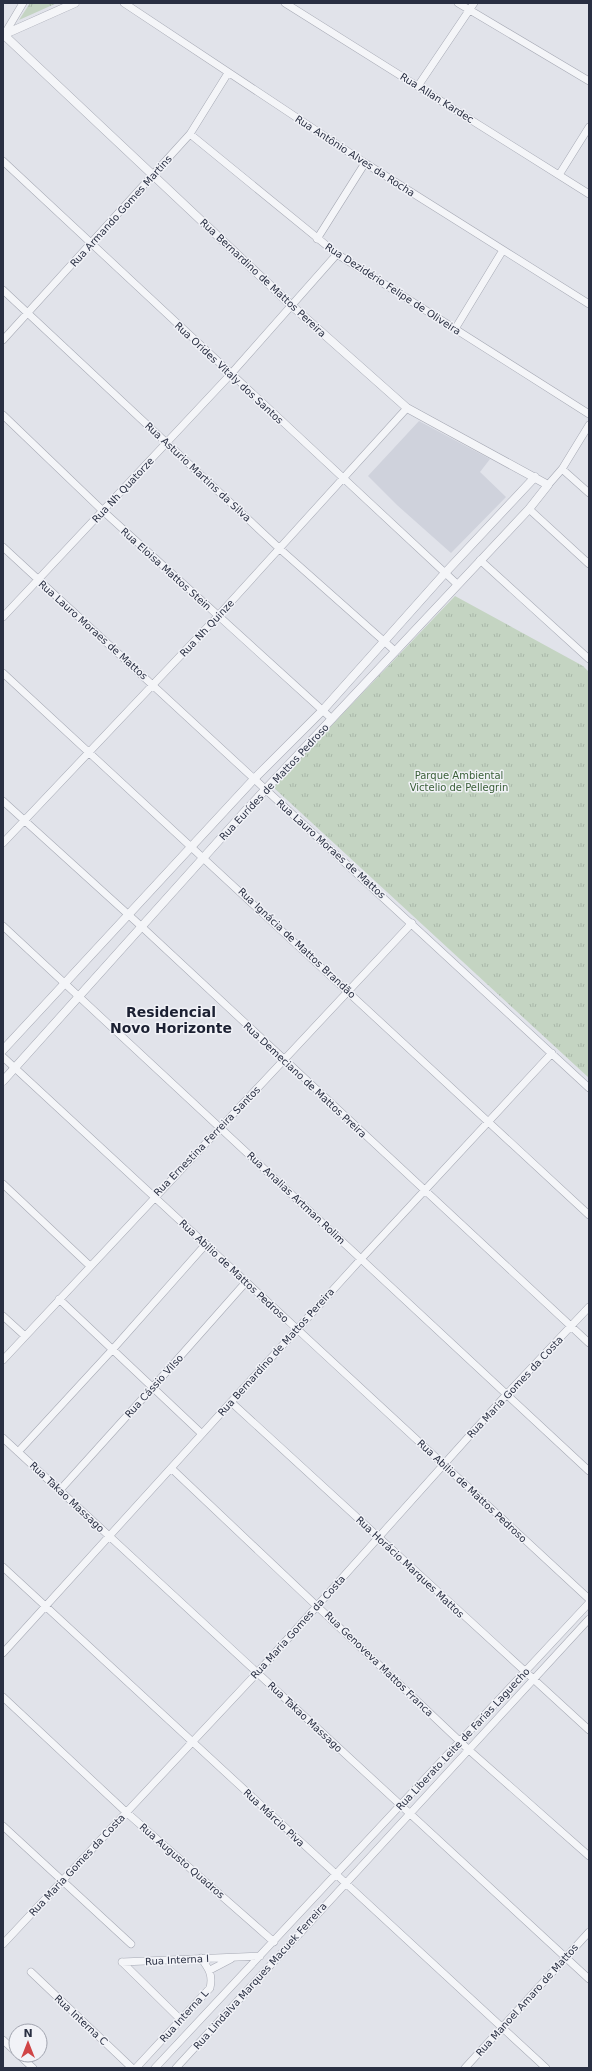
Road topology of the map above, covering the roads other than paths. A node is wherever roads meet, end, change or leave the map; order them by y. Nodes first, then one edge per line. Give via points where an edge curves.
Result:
1 (23, 3) edge
2 (75, 3) edge
3 (124, 3) edge
4 (285, 3) edge
5 (458, 3) edge
6 (474, 3) edge
7 (469, 10) junction
8 (3, 35) edge
9 (228, 73) junction
10 (589, 81) edge
11 (418, 86) junction
12 (589, 127) edge
13 (190, 134) junction
14 (3, 161) edge
15 (365, 163) junction
16 (153, 174) junction
17 (559, 175) junction
18 (589, 194) edge
19 (317, 238) junction
20 (91, 244) junction
21 (503, 250) junction
22 (337, 254) junction
23 (3, 290) edge
24 (589, 304) edge
25 (291, 305) junction
26 (28, 313) junction
27 (455, 329) junction
28 (3, 340) edge
29 (230, 375) junction
30 (406, 408) junction
31 (589, 414) edge
32 (3, 415) edge
33 (589, 425) edge
34 (166, 442) junction
35 (562, 468) junction
36 (535, 477) junction
37 (342, 478) junction
38 (548, 485) junction
39 (589, 493) edge
40 (529, 509) junction
41 (103, 511) junction
42 (3, 547) edge
43 (280, 549) junction
44 (480, 560) junction
45 (589, 564) edge
46 (445, 573) junction
47 (38, 580) junction
48 (457, 584) junction
49 (218, 616) junction
50 (3, 617) edge
51 (384, 642) junction
52 (395, 651) junction
53 (589, 659) edge
54 (3, 673) edge
55 (154, 685) junction
56 (322, 710) junction
57 (332, 719) junction
58 (88, 751) junction
59 (254, 779) junction
60 (266, 790) junction
61 (3, 801) edge
62 (24, 820) junction
63 (3, 843) edge
64 (191, 847) junction
65 (204, 858) junction
66 (127, 916) junction
67 (412, 923) junction
68 (3, 926) edge
69 (142, 927) junction
70 (65, 983) junction
71 (348, 990) junction
72 (78, 997) junction
73 (3, 1050) edge
74 (552, 1053) junction
75 (3, 1057) edge
76 (284, 1060) junction
77 (15, 1067) junction
78 (3, 1081) edge
79 (589, 1088) edge
80 (488, 1122) junction
81 (221, 1128) junction
82 (3, 1184) edge
83 (424, 1191) junction
84 (154, 1197) junction
85 (589, 1215) edge
86 (206, 1244) junction
87 (361, 1259) junction
88 (90, 1266) junction
89 (246, 1282) junction
90 (59, 1299) junction
91 (589, 1308) edge
92 (3, 1316) edge
93 (571, 1327) junction
94 (297, 1329) junction
95 (24, 1336) junction
96 (589, 1344) edge
97 (113, 1349) junction
98 (3, 1360) edge
99 (153, 1387) junction
100 (506, 1395) junction
101 (231, 1402) junction
102 (202, 1434) junction
103 (3, 1438) edge
104 (18, 1452) junction
105 (444, 1465) junction
106 (171, 1468) junction
107 (589, 1471) edge
108 (60, 1490) junction
109 (109, 1536) junction
110 (378, 1538) junction
111 (3, 1567) edge
112 (589, 1599) edge
113 (589, 1603) edge
114 (318, 1605) junction
115 (45, 1606) junction
116 (589, 1619) edge
117 (3, 1653) edge
118 (524, 1672) junction
119 (257, 1673) junction
120 (532, 1680) junction
121 (3, 1697) edge
122 (589, 1730) edge
123 (460, 1741) junction
124 (192, 1742) junction
125 (468, 1749) junction
126 (401, 1806) junction
127 (126, 1812) junction
128 (409, 1813) junction
129 (3, 1826) edge
130 (589, 1856) edge
131 (336, 1875) junction
132 (62, 1881) junction
133 (345, 1883) junction
134 (589, 1932) edge
135 (274, 1942) junction
136 (3, 1944) edge
137 (131, 1944) dead end
138 (260, 1956) junction
139 (201, 1958) junction
140 (233, 1958) junction
141 (566, 1958) junction
142 (252, 1965) junction
143 (210, 1970) junction
144 (30, 1972) dead end
145 (262, 1973) junction
146 (589, 1979) edge
147 (181, 2020) junction
148 (502, 2028) junction
149 (132, 2068) edge
150 (136, 2068) edge
151 (155, 2068) edge
152 (176, 2068) edge
153 (465, 2068) edge
154 (546, 2068) edge

1 - 8 street
2 - 8 street
3 - 9 street, Rua Antônio Alves da Rocha
4 - 11 street, Rua Allan Kardec
5 - 7 street
6 - 7 street
7 - 10 street
7 - 11 street
8 - 16 street, Rua Bernardino de Mattos Pereira
9 - 13 street, Rua Armando Gomes Martins
9 - 15 street, Rua Antônio Alves da Rocha
11 - 17 street, Rua Allan Kardec
12 - 17 street
13 - 16 street, Rua Armando Gomes Martins
13 - 19 street, Rua Dezidério Felipe de Oliveira
14 - 20 street, Rua Orides Vitaly dos Santos
15 - 19 street
15 - 21 street, Rua Antônio Alves da Rocha
16 - 20 street, Rua Armando Gomes Martins
16 - 25 street, Rua Bernardino de Mattos Pereira
17 - 18 street, Rua Allan Kardec
19 - 22 street, Rua Dezidério Felipe de Oliveira
20 - 26 street, Rua Armando Gomes Martins
20 - 29 street, Rua Orides Vitaly dos Santos
21 - 24 street, Rua Antônio Alves da Rocha
21 - 27 street
22 - 25 street, Rua Nh Quatorze
22 - 27 street, Rua Dezidério Felipe de Oliveira
23 - 26 street, Rua Asturio Martins da Silva
25 - 29 street, Rua Nh Quatorze
25 - 30 street, Rua Bernardino de Mattos Pereira
26 - 28 street, Rua Armando Gomes Martins
26 - 34 street, Rua Asturio Martins da Silva
27 - 31 street, Rua Dezidério Felipe de Oliveira
29 - 34 street, Rua Nh Quatorze
29 - 37 street, Rua Orides Vitaly dos Santos
30 - 36 street, Rua Bernardino de Mattos Pereira
30 - 37 street, Rua Nh Quinze
32 - 41 street, Rua Eloisa Mattos Stein
33 - 35 street
34 - 41 street, Rua Nh Quatorze
34 - 43 street, Rua Asturio Martins da Silva
35 - 38 street
35 - 39 street
36 - 38 street, Rua Bernardino de Mattos Pereira
36 - 46 street, Rua Eurídes de Mattos Pedroso
37 - 43 street, Rua Nh Quinze
37 - 46 street, Rua Orides Vitaly dos Santos
38 - 40 street, Rua Eurídes de Mattos Pedroso
40 - 44 street, Rua Eurídes de Mattos Pedroso
40 - 45 street
41 - 47 street, Rua Nh Quatorze
41 - 49 street, Rua Eloisa Mattos Stein
42 - 47 street, Rua Lauro Moraes de Mattos
43 - 49 street, Rua Nh Quinze
43 - 51 street, Rua Asturio Martins da Silva
44 - 48 street, Rua Eurídes de Mattos Pedroso
44 - 53 street
46 - 48 street, Rua Orides Vitaly dos Santos
46 - 51 street, Rua Eurídes de Mattos Pedroso
47 - 50 street, Rua Nh Quatorze
47 - 55 street, Rua Lauro Moraes de Mattos
48 - 52 street, Rua Eurídes de Mattos Pedroso
49 - 55 street, Rua Nh Quinze
49 - 56 street, Rua Eloisa Mattos Stein
51 - 52 street, Rua Asturio Martins da Silva
51 - 56 street, Rua Eurídes de Mattos Pedroso
52 - 57 street, Rua Eurídes de Mattos Pedroso
54 - 58 street, Rua Ignácia de Mattos Brandão
55 - 58 street, Rua Nh Quinze
55 - 59 street, Rua Lauro Moraes de Mattos
56 - 57 street, Rua Eloisa Mattos Stein
56 - 59 street, Rua Eurídes de Mattos Pedroso
57 - 60 street, Rua Eurídes de Mattos Pedroso
58 - 62 street, Rua Nh Quinze
58 - 64 street, Rua Ignácia de Mattos Brandão
59 - 60 street, Rua Lauro Moraes de Mattos
59 - 64 street, Rua Eurídes de Mattos Pedroso
60 - 65 street, Rua Eurídes de Mattos Pedroso
60 - 67 street, Rua Lauro Moraes de Mattos
61 - 62 street, Rua Demeciano de Mattos Preira
62 - 63 street, Rua Nh Quinze
62 - 66 street, Rua Demeciano de Mattos Preira
64 - 65 street, Rua Ignácia de Mattos Brandão
64 - 66 street, Rua Eurídes de Mattos Pedroso
65 - 69 street, Rua Eurídes de Mattos Pedroso
65 - 71 street, Rua Ignácia de Mattos Brandão
66 - 69 street, Rua Demeciano de Mattos Preira
66 - 70 street, Rua Eurídes de Mattos Pedroso
67 - 71 street, Rua Ernestina Ferreira Santos
67 - 74 street, Rua Lauro Moraes de Mattos
68 - 70 street, Rua Analias Artman Rolim
69 - 72 street, Rua Eurídes de Mattos Pedroso
69 - 76 street, Rua Demeciano de Mattos Preira
70 - 72 street, Rua Analias Artman Rolim
70 - 73 street, Rua Eurídes de Mattos Pedroso
71 - 76 street, Rua Ernestina Ferreira Santos
71 - 80 street, Rua Ignácia de Mattos Brandão
72 - 77 street, Rua Eurídes de Mattos Pedroso
72 - 81 street, Rua Analias Artman Rolim
74 - 79 street, Rua Lauro Moraes de Mattos
74 - 80 street, Rua Bernardino de Mattos Pereira
75 - 77 street, Rua Abilio de Mattos Pedroso
76 - 81 street, Rua Ernestina Ferreira Santos
76 - 83 street, Rua Demeciano de Mattos Preira
77 - 78 street, Rua Eurídes de Mattos Pedroso
77 - 84 street, Rua Abilio de Mattos Pedroso
80 - 83 street, Rua Bernardino de Mattos Pereira
80 - 85 street, Rua Ignácia de Mattos Brandão
81 - 84 street, Rua Ernestina Ferreira Santos
81 - 87 street, Rua Analias Artman Rolim
82 - 88 street
83 - 87 street, Rua Bernardino de Mattos Pereira
83 - 93 street, Rua Demeciano de Mattos Preira
84 - 86 street, Rua Abilio de Mattos Pedroso
84 - 88 street, Rua Ernestina Ferreira Santos
86 - 89 street, Rua Abilio de Mattos Pedroso
86 - 97 street
87 - 94 street, Rua Bernardino de Mattos Pereira
87 - 100 street, Rua Analias Artman Rolim
88 - 90 street, Rua Ernestina Ferreira Santos
89 - 94 street, Rua Abilio de Mattos Pedroso
89 - 99 street, Rua Cássio Vilso
90 - 95 street, Rua Ernestina Ferreira Santos
90 - 97 street
91 - 93 street, Rua Maria Gomes da Costa
92 - 95 street
93 - 96 street, Rua Demeciano de Mattos Preira
93 - 100 street, Rua Maria Gomes da Costa
94 - 101 street, Rua Bernardino de Mattos Pereira
94 - 105 street, Rua Abilio de Mattos Pedroso
95 - 98 street, Rua Ernestina Ferreira Santos
97 - 99 street
97 - 104 street
99 - 102 street
99 - 108 street, Rua Cássio Vilso
100 - 105 street, Rua Maria Gomes da Costa
100 - 107 street, Rua Analias Artman Rolim
101 - 102 street, Rua Bernardino de Mattos Pereira
101 - 110 street, Rua Horácio Marques Mattos
102 - 106 street, Rua Bernardino de Mattos Pereira
103 - 104 street, Rua Takao Massago
104 - 108 street, Rua Takao Massago
105 - 110 street, Rua Maria Gomes da Costa
105 - 112 street, Rua Abilio de Mattos Pedroso
106 - 109 street, Rua Bernardino de Mattos Pereira
106 - 114 street, Rua Genoveva Mattos Franca
108 - 109 street, Rua Takao Massago
109 - 115 street, Rua Bernardino de Mattos Pereira
109 - 119 street, Rua Takao Massago
110 - 114 street, Rua Maria Gomes da Costa
110 - 118 street, Rua Horácio Marques Mattos
111 - 115 street, Rua Márcio Piva
113 - 118 street, Rua Liberato Leite de Farias Laguecho
114 - 119 street, Rua Maria Gomes da Costa
114 - 123 street, Rua Genoveva Mattos Franca
115 - 117 street, Rua Bernardino de Mattos Pereira
115 - 124 street, Rua Márcio Piva
116 - 120 street, Rua Lindalva Marques Macuek Ferreira
118 - 120 street, Rua Horácio Marques Mattos
118 - 123 street, Rua Liberato Leite de Farias Laguecho
119 - 124 street, Rua Maria Gomes da Costa
119 - 126 street, Rua Takao Massago
120 - 122 street, Rua Horácio Marques Mattos
120 - 125 street, Rua Lindalva Marques Macuek Ferreira
121 - 127 street, Rua Augusto Quadros
123 - 125 street, Rua Genoveva Mattos Franca
123 - 126 street, Rua Liberato Leite de Farias Laguecho
124 - 127 street, Rua Maria Gomes da Costa
124 - 131 street, Rua Márcio Piva
125 - 128 street, Rua Lindalva Marques Macuek Ferreira
125 - 130 street, Rua Genoveva Mattos Franca
126 - 128 street, Rua Takao Massago
126 - 131 street, Rua Liberato Leite de Farias Laguecho
127 - 132 street, Rua Maria Gomes da Costa
127 - 135 street, Rua Augusto Quadros
128 - 133 street, Rua Lindalva Marques Macuek Ferreira
128 - 141 street, Rua Takao Massago
129 - 132 street
131 - 133 street, Rua Márcio Piva
131 - 135 street, Rua Liberato Leite de Farias Laguecho
132 - 136 street, Rua Maria Gomes da Costa
132 - 137 street
133 - 145 street, Rua Lindalva Marques Macuek Ferreira
133 - 148 street, Rua Márcio Piva
134 - 141 street, Rua Manoel Amaro de Mattos
135 - 138 street, Rua Lindalva Marques Macuek Ferreira
138 - 140 street, Rua Interna I
138 - 142 street, Rua Lindalva Marques Macuek Ferreira
139 - 140 street, Rua Interna I
139 - 143 street
139 - 147 street, Rua Interna I via 122,1962
140 - 143 street, Rua Interna I
141 - 146 street, Rua Takao Massago
141 - 148 street, Rua Manoel Amaro de Mattos
142 - 145 street
142 - 151 street, Rua Lindalva Marques Macuek Ferreira
143 - 147 street, Rua Interna L via 210,1988
144 - 149 street, Rua Interna C
145 - 152 street, Rua Lindalva Marques Macuek Ferreira
147 - 150 street, Rua Interna L
148 - 153 street, Rua Manoel Amaro de Mattos
148 - 154 street, Rua Márcio Piva

